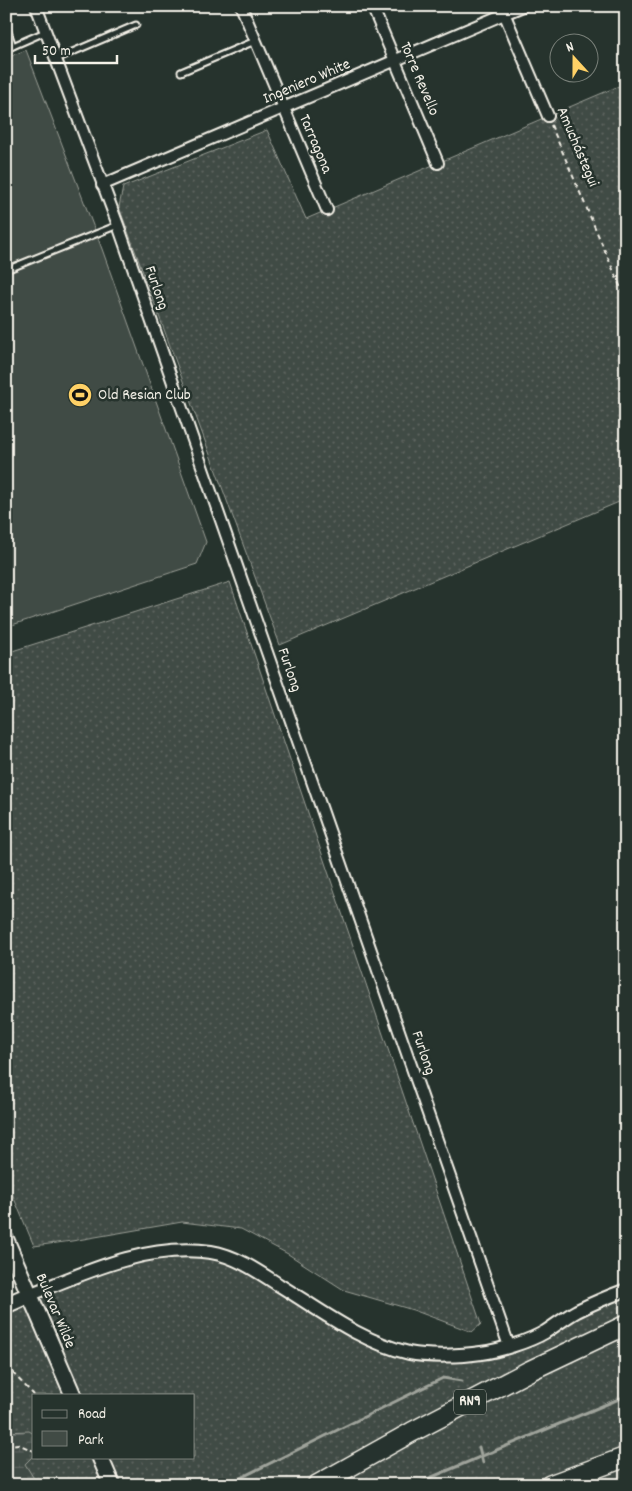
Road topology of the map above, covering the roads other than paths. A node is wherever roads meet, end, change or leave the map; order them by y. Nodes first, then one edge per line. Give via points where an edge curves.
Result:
1 (36, 6) edge
2 (241, 6) edge
3 (372, 6) edge
4 (523, 6) edge
5 (502, 10) edge
6 (136, 25) dead end
7 (6, 26) edge
8 (45, 32) junction
9 (256, 41) junction
10 (13, 46) junction
11 (6, 49) edge
12 (56, 59) junction
13 (395, 60) junction
14 (181, 72) dead end
15 (284, 108) junction
16 (548, 116) road end
17 (438, 162) dead end
18 (102, 184) junction
19 (327, 210) dead end
20 (118, 225) junction
21 (6, 270) edge
22 (6, 1240) edge
23 (626, 1290) edge
24 (29, 1295) junction
25 (6, 1305) edge
26 (626, 1326) edge
27 (509, 1346) junction
28 (73, 1394) edge
29 (626, 1457) edge
30 (100, 1458) edge
31 (112, 1485) edge
32 (317, 1485) edge
33 (550, 1485) edge

1 - 8 street, Furlong
2 - 9 street, Tarragona
3 - 13 street, Torre Revello
4 - 5 street, Ingeniero White
5 - 13 street, Ingeniero White
5 - 16 street, Amuchástegui
6 - 12 lane
7 - 10 lane
8 - 10 lane
8 - 12 street, Furlong
9 - 14 lane
9 - 15 street, Tarragona
10 - 11 lane
12 - 18 street, Furlong
13 - 15 street, Ingeniero White
13 - 17 street, Torre Revello
15 - 18 street, Ingeniero White
15 - 19 street, Tarragona
18 - 20 street, Furlong
20 - 21 lane
20 - 27 street, Furlong
22 - 24 main road, Bulevar Wilde
23 - 27 street via 577,1312 543,1333
24 - 25 main road
24 - 27 street via 105,1266 147,1255 212,1252 254,1269 376,1342 410,1353 452,1356
24 - 28 main road, Bulevar Wilde
26 - 32 highway, RN9 via 529,1371
29 - 33 highway
30 - 31 main road

